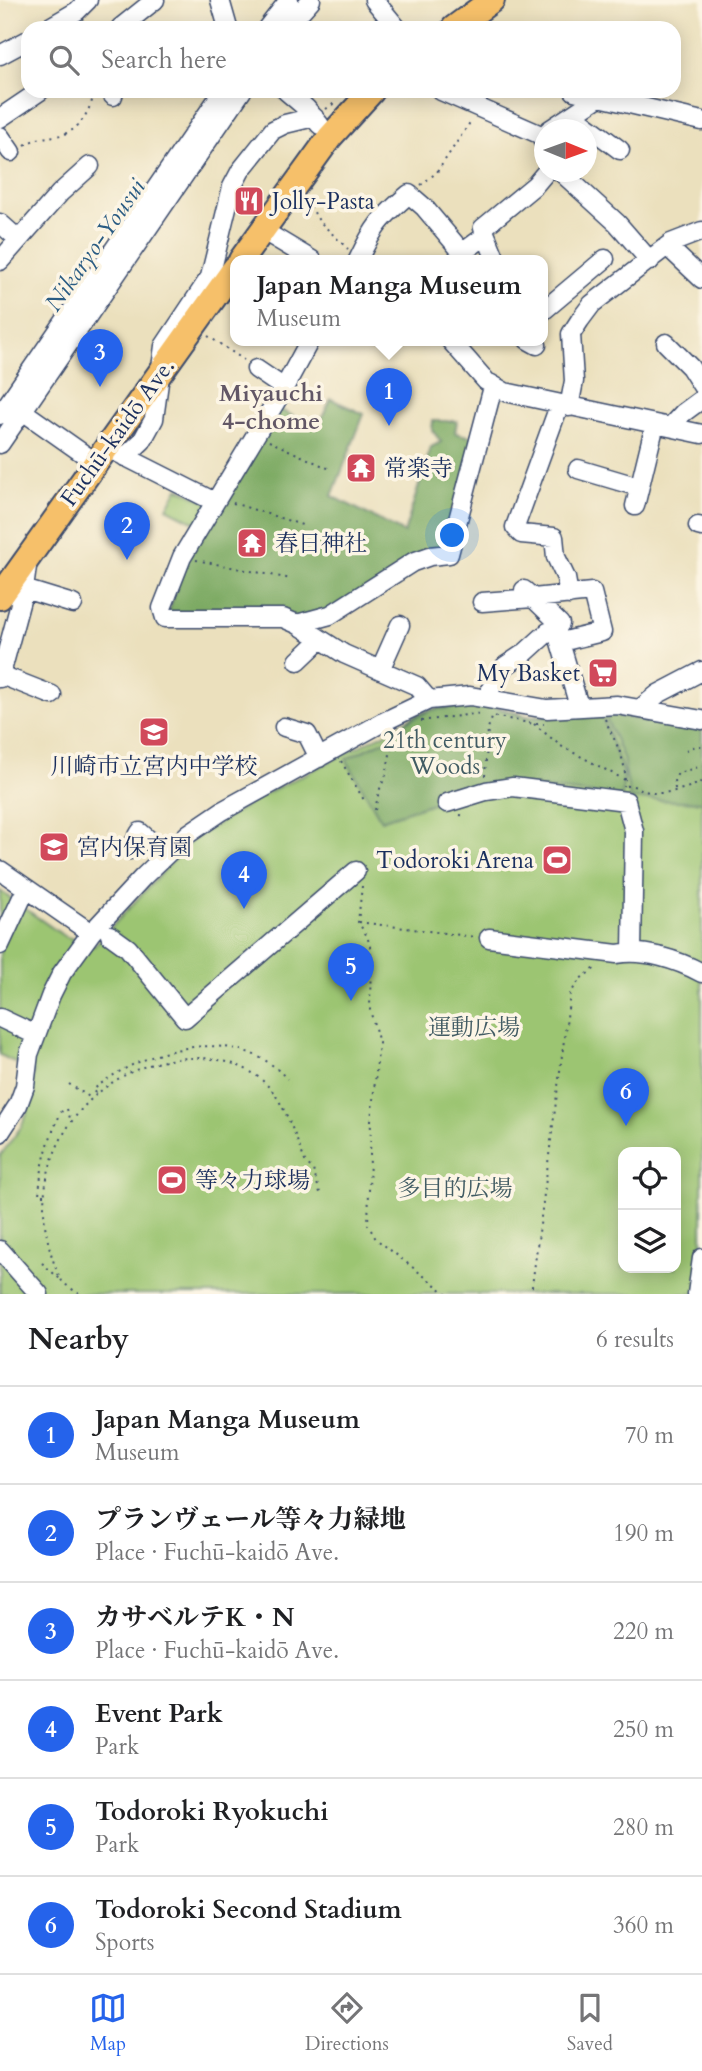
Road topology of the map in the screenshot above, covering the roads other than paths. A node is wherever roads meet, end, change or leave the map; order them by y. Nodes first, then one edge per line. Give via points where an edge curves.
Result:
1 (88, 0) edge
2 (155, 0) edge
3 (219, 0) edge
4 (289, 0) edge
5 (311, 0) edge
6 (374, 0) edge
7 (492, 0) edge
8 (61, 21) edge
9 (132, 21) edge
10 (226, 21) edge
11 (272, 21) edge
12 (292, 21) edge
13 (391, 21) edge
14 (464, 21) edge
15 (21, 44) edge
16 (0, 55) edge
17 (30, 98) edge
18 (219, 98) edge
19 (237, 98) edge
20 (294, 98) edge
21 (366, 98) edge
22 (458, 98) edge
23 (598, 98) edge
24 (604, 98) edge
25 (573, 115) junction
26 (314, 117) junction
27 (0, 118) edge
28 (567, 119) edge
29 (702, 121) edge
30 (534, 130) edge
31 (0, 136) edge
32 (330, 137) junction
33 (620, 150) dead end
34 (11, 152) road end
35 (90, 166) dead end
36 (538, 182) edge
37 (572, 182) edge
38 (152, 209) junction
39 (0, 223) edge
40 (262, 230) junction
41 (702, 231) edge
42 (485, 236) junction
43 (18, 239) junction
44 (667, 246) junction
45 (244, 255) edge
46 (304, 255) edge
47 (360, 255) edge
48 (494, 255) edge
49 (605, 259) dead end
50 (0, 261) edge
51 (650, 261) junction
52 (230, 275) edge
53 (702, 279) edge
54 (548, 308) edge
55 (666, 343) dead end
56 (307, 346) edge
57 (455, 346) edge
58 (256, 369) road end
59 (160, 372) junction
60 (702, 386) edge
61 (493, 387) junction
62 (284, 388) junction
63 (702, 399) edge
64 (10, 405) edge
65 (564, 407) junction
66 (663, 426) junction
67 (702, 434) edge
68 (0, 444) edge
69 (109, 455) junction
70 (578, 469) dead end
71 (639, 487) junction
72 (216, 500) junction
73 (635, 506) dead end
74 (28, 555) junction
75 (24, 589) junction
76 (528, 594) junction
77 (569, 595) junction
78 (0, 597) edge
79 (482, 602) dead end
80 (73, 604) dead end
81 (297, 624) junction
82 (400, 625) dead end
83 (558, 635) junction
84 (320, 640) junction
85 (298, 661) dead end
86 (380, 670) junction
87 (702, 671) edge
88 (0, 677) edge
89 (491, 688) dead end
90 (52, 695) dead end
91 (429, 700) junction
92 (579, 706) junction
93 (641, 708) junction
94 (702, 720) edge
95 (284, 727) dead end
96 (318, 758) junction
97 (447, 803) dead end
98 (130, 850) dead end
99 (166, 855) junction
100 (0, 870) edge
101 (359, 875) road end
102 (26, 889) junction
103 (91, 933) junction
104 (110, 935) dead end
105 (489, 938) road end
106 (0, 945) edge
107 (624, 953) junction
108 (702, 974) edge
109 (0, 1018) edge
110 (36, 1034) junction
111 (0, 1133) edge
112 (0, 1250) edge
113 (702, 1258) edge
114 (39, 1294) edge
115 (697, 1294) edge

1 - 8 street
2 - 9 street
3 - 10 street
4 - 11 street
5 - 12 street
6 - 13 street
7 - 14 highway
15 - 16 street
17 - 27 street
18 - 38 street
19 - 38 street
20 - 26 street
21 - 32 highway
22 - 30 street
23 - 25 street
24 - 29 street
25 - 28 street
25 - 33 street
26 - 32 street
26 - 59 street via 273,130 241,170 232,187 210,277 164,346
31 - 34 street
32 - 40 highway
35 - 43 street
36 - 42 street via 483,228
37 - 51 street
38 - 64 street
39 - 43 street
40 - 45 highway
40 - 46 street
41 - 44 street
42 - 47 street via 461,251 409,194 384,215
42 - 48 street
43 - 50 street
44 - 51 street
44 - 53 street
49 - 54 street
51 - 65 street via 592,304 571,334 574,381
52 - 59 highway, Fuchū-kaidō Ave.
55 - 60 street
56 - 62 street
57 - 61 street
58 - 62 street
59 - 69 highway, Fuchū-kaidō Ave.
61 - 65 street
61 - 81 street via 449,554 413,562 330,615
62 - 72 street
63 - 66 street
64 - 68 street
64 - 69 street
65 - 66 street
65 - 77 street via 515,527 521,534 554,537
66 - 67 street
66 - 71 street
69 - 72 street
69 - 74 highway, Fuchū-kaidō Ave.
70 - 71 street
71 - 73 street
72 - 81 street via 182,557 162,608 164,618 283,618
74 - 75 street
74 - 78 highway, Fuchū-kaidō Ave.
75 - 80 street
75 - 88 street
76 - 77 street
76 - 79 street
76 - 83 street via 560,624
77 - 83 street via 592,592 602,632
81 - 84 street
82 - 86 street
83 - 89 street via 548,632 505,666
83 - 92 street
84 - 85 street
84 - 86 street
86 - 91 street via 417,685
87 - 93 street
88 - 90 street
91 - 92 street via 470,696 547,709
91 - 96 street
92 - 93 street
93 - 94 street
95 - 96 street via 307,734
96 - 99 street via 222,811
97 - 107 street via 513,787 624,793 634,831
98 - 99 street via 140,832
99 - 103 street
100 - 102 street
101 - 104 street via 185,1018 128,948
102 - 103 street
102 - 106 street
103 - 110 street via 62,973
105 - 107 street
107 - 108 street via 668,960
109 - 110 street
110 - 111 street via 25,1086
112 - 114 street
113 - 115 street

